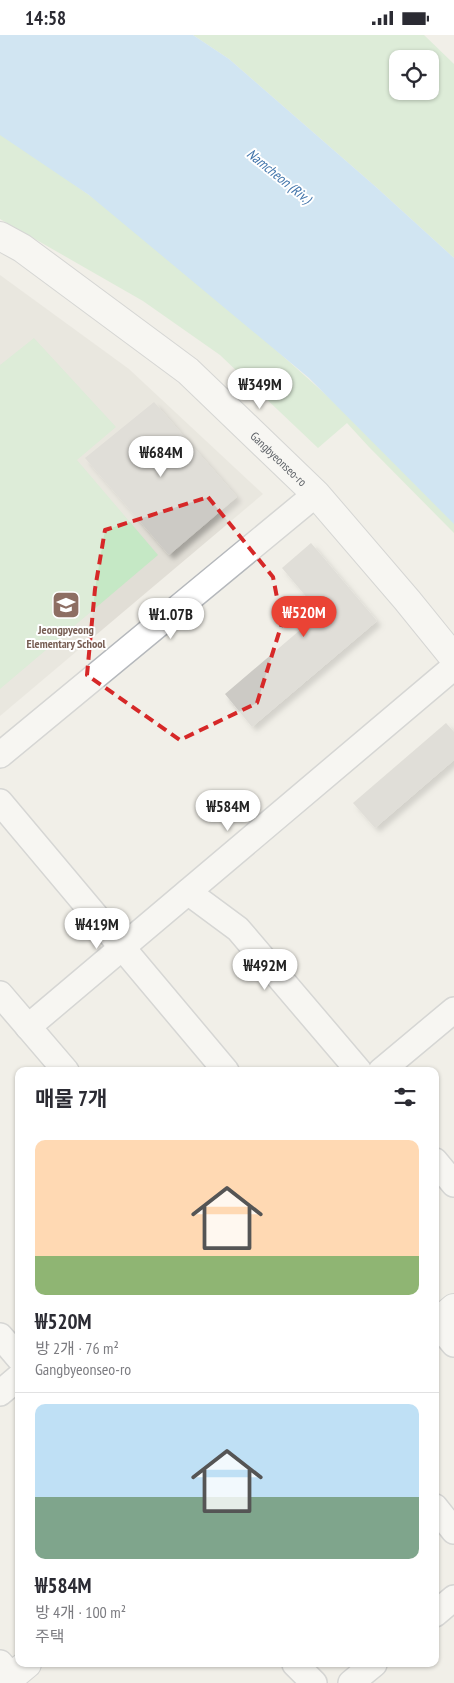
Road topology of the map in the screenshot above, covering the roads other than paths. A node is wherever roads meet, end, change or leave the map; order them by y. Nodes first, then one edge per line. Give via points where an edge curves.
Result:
1 (0, 236) edge
2 (316, 494) junction
3 (454, 658) edge
4 (454, 667) edge
5 (0, 755) edge
6 (0, 803) edge
7 (188, 892) junction
8 (122, 948) junction
9 (0, 994) edge
10 (453, 1013) edge
11 (28, 1027) junction
12 (63, 1067) edge
13 (223, 1067) edge
14 (356, 1067) edge
15 (386, 1067) edge
16 (439, 1166) edge
17 (454, 1184) edge
18 (440, 1319) edge
19 (0, 1336) edge
20 (454, 1344) edge
21 (15, 1353) edge
22 (15, 1380) edge
23 (0, 1393) edge
24 (439, 1512) edge
25 (454, 1531) edge
26 (454, 1598) edge
27 (439, 1611) edge
28 (298, 1667) edge
29 (370, 1667) edge
30 (314, 1683) edge
31 (351, 1683) edge

1 - 2 street, Gangbyeonseo-ro via 22,248 188,371
2 - 3 street, Gangbyeonseo-ro
2 - 5 street
4 - 7 street
6 - 8 street
7 - 8 street
7 - 14 street via 238,929
8 - 11 street
8 - 13 street
9 - 11 street
10 - 15 street
11 - 12 street
16 - 17 street
18 - 20 street
19 - 21 street
22 - 23 street
24 - 25 street
26 - 27 street
28 - 30 street
29 - 31 street

